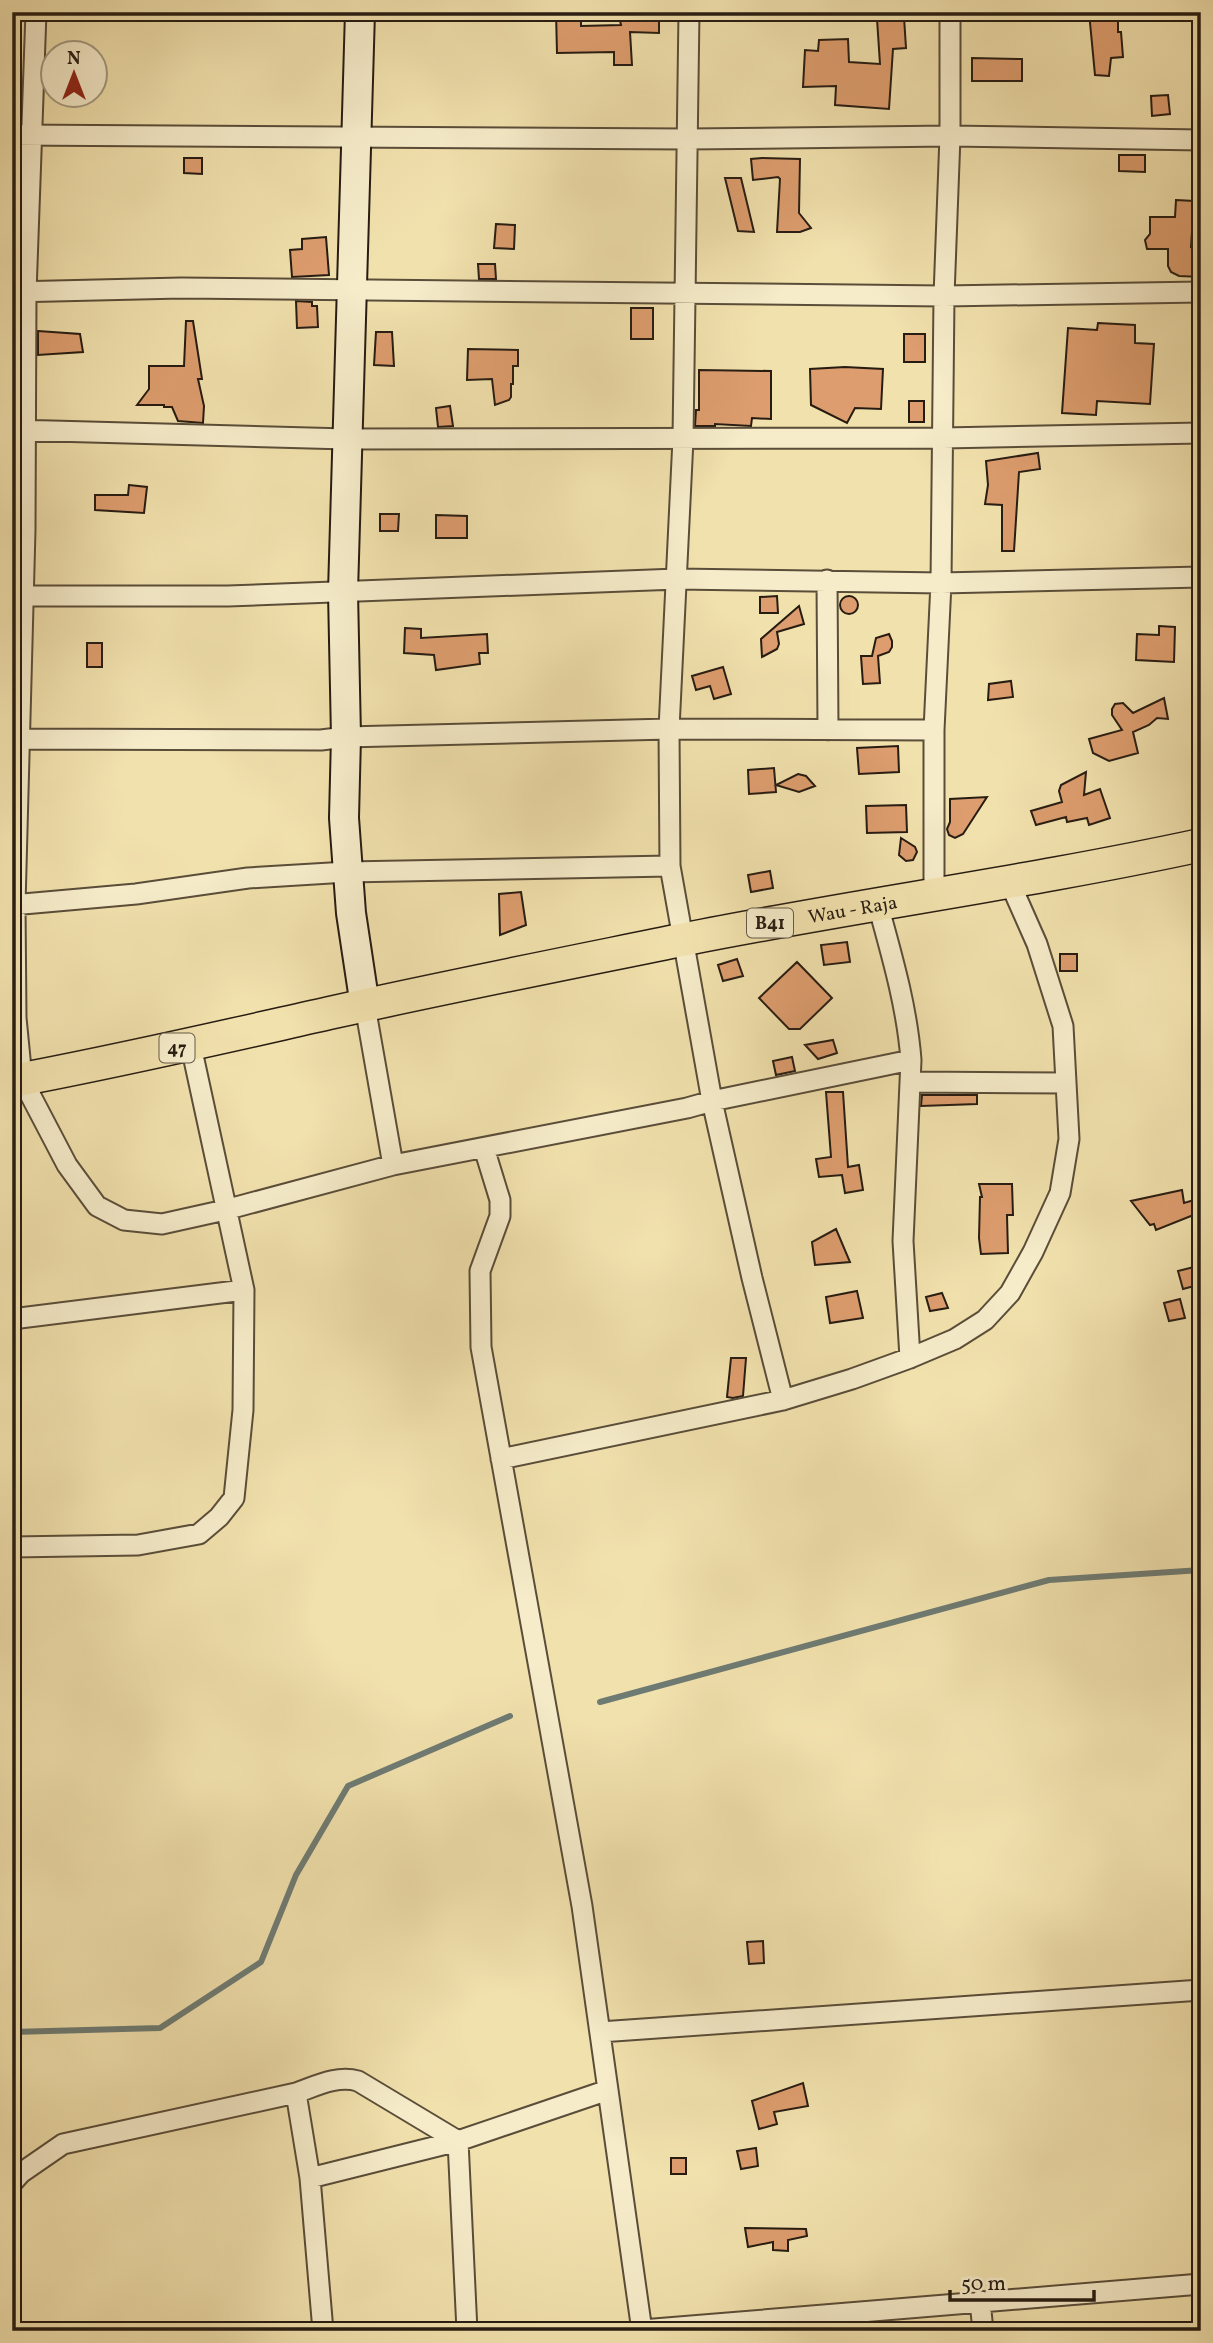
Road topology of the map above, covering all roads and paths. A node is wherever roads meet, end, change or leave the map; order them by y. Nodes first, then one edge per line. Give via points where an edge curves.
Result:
1 (36, 12) edge
2 (360, 12) edge
3 (690, 12) edge
4 (950, 12) edge
5 (22, 136) edge
6 (950, 136) junction
7 (355, 137) junction
8 (688, 139) junction
9 (1201, 140) edge
10 (352, 291) junction
11 (19, 292) edge
12 (1201, 292) edge
13 (686, 293) junction
14 (944, 296) junction
15 (19, 430) edge
16 (1201, 433) edge
17 (943, 438) junction
18 (347, 439) junction
19 (683, 439) junction
20 (1201, 577) edge
21 (677, 579) junction
22 (827, 580) junction
23 (941, 583) junction
24 (343, 592) junction
25 (17, 596) edge
26 (669, 729) junction
27 (828, 730) junction
28 (934, 730) junction
29 (346, 737) junction
30 (17, 739) edge
31 (1201, 845) edge
32 (670, 866) junction
33 (347, 872) junction
34 (1010, 883) junction
35 (934, 895) junction
36 (13, 905) edge
37 (878, 905) junction
38 (684, 940) junction
39 (353, 1008) junction
40 (191, 1045) junction
41 (911, 1060) junction
42 (17, 1080) edge
43 (911, 1082) junction
44 (1066, 1083) junction
45 (712, 1101) junction
46 (484, 1148) junction
47 (393, 1165) junction
48 (225, 1210) junction
49 (244, 1290) junction
50 (12, 1320) edge
51 (910, 1359) junction
52 (783, 1400) junction
53 (501, 1459) junction
54 (12, 1546) edge
55 (1201, 1990) edge
56 (600, 2032) junction
57 (608, 2090) junction
58 (296, 2093) junction
59 (458, 2141) junction
60 (310, 2178) junction
61 (12, 2183) edge
62 (1201, 2284) edge
63 (980, 2301) junction
64 (642, 2330) edge
65 (323, 2331) edge
66 (467, 2331) edge
67 (983, 2331) edge

1 - 5 street
2 - 7 street
3 - 8 street
4 - 6 street
5 - 7 street
5 - 11 street
6 - 8 street
6 - 9 street
6 - 14 street
7 - 8 street
7 - 10 street
8 - 13 street
10 - 11 street via 181,288
10 - 13 street
10 - 18 street
11 - 15 street
12 - 14 street
13 - 14 street
13 - 19 street
14 - 17 street
15 - 18 street
15 - 25 street via 25,530
16 - 17 street
17 - 19 street
17 - 23 street
18 - 19 street
18 - 24 street
19 - 21 street
20 - 23 street
21 - 22 street
21 - 24 street
21 - 26 street
22 - 23 street
22 - 27 street
23 - 28 street
24 - 25 street
24 - 29 street
25 - 30 street
26 - 27 street
26 - 29 street
26 - 32 street
27 - 28 street
28 - 35 street
29 - 30 street
29 - 33 street
30 - 36 street
31 - 34 main road, Wau - Raja / B41
32 - 33 street
32 - 38 street
33 - 36 street via 248,878
33 - 39 street via 354,936
34 - 35 main road, Wau - Raja / B41
34 - 44 street via 1037,944 1063,1026
35 - 37 main road, Wau - Raja / B41
36 - 42 street
37 - 38 main road, Wau - Raja / B41
37 - 41 street via 899,980
38 - 39 main road, Wau - Raja / B41
38 - 45 street
39 - 40 main road, 47
39 - 47 street
40 - 42 main road, 47
40 - 48 street
41 - 43 street
41 - 45 street
42 - 48 street via 97,1206 124,1220 162,1224
43 - 44 street
43 - 51 street via 903,1241
44 - 51 street via 1069,1139 1060,1193 1016,1283 985,1320
45 - 46 street
45 - 52 street
46 - 47 street
46 - 53 street via 500,1200 500,1216 480,1271 481,1347
47 - 48 street
48 - 49 street
49 - 50 street
49 - 54 street via 243,1410 234,1498 219,1517 199,1534 138,1545
51 - 52 street
52 - 53 street
53 - 56 street via 582,1906
55 - 56 street
56 - 57 street
57 - 59 street
57 - 64 street
58 - 59 street via 336,2080 358,2081
58 - 60 street
58 - 61 street via 63,2144
59 - 60 street
59 - 66 street
60 - 65 street
62 - 63 street
63 - 64 street
63 - 67 street

